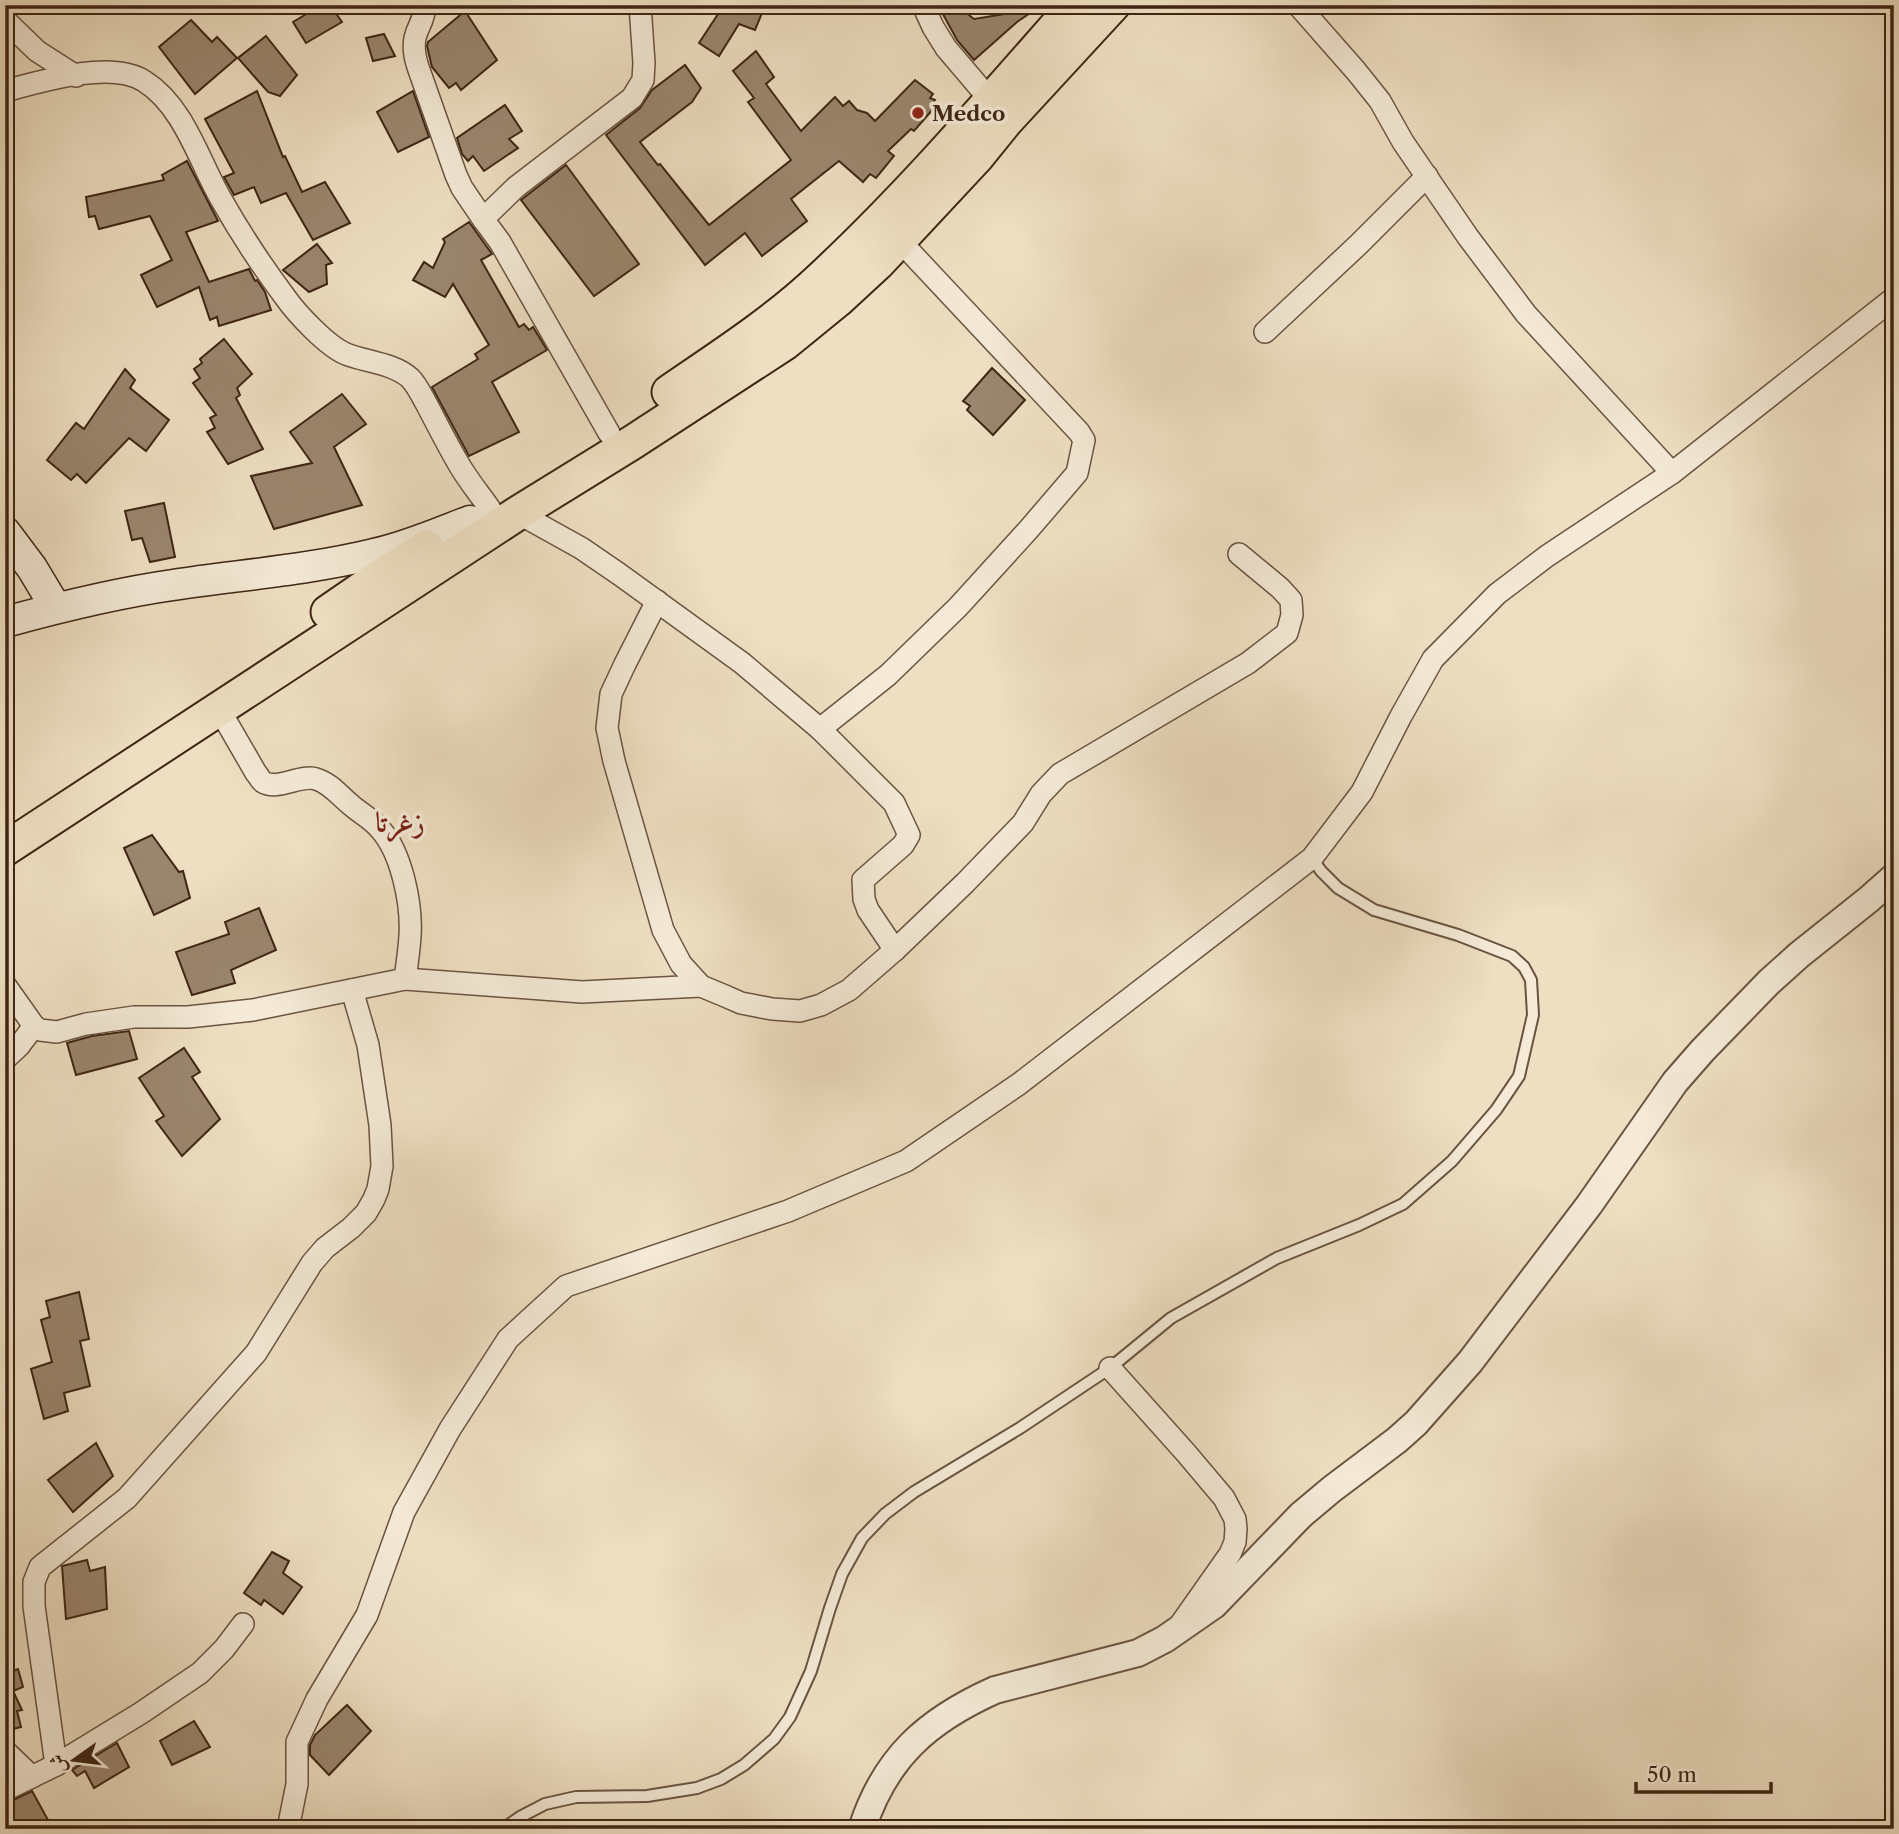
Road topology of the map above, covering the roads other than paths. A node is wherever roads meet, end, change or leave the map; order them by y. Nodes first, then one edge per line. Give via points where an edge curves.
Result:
1 (425, 5) edge
2 (640, 5) edge
3 (923, 5) edge
4 (1075, 5) edge
5 (1113, 5) edge
6 (1298, 5) edge
7 (5, 20) edge
8 (76, 76) junction
9 (5, 91) edge
10 (998, 111) junction
11 (1427, 176) junction
12 (483, 219) junction
13 (899, 240) junction
14 (1894, 298) edge
15 (1265, 332) dead end
16 (610, 433) junction
17 (1671, 472) junction
18 (493, 514) junction
19 (5, 532) edge
20 (1239, 554) dead end
21 (382, 589) junction
22 (657, 601) junction
23 (56, 608) junction
24 (5, 622) edge
25 (219, 709) junction
26 (820, 729) junction
27 (5, 826) edge
28 (5, 849) edge
29 (1312, 858) junction
30 (1894, 877) edge
31 (895, 950) junction
32 (405, 979) junction
33 (5, 985) edge
34 (701, 986) junction
35 (352, 990) junction
36 (34, 1026) junction
37 (5, 1059) edge
38 (1110, 1368) junction
39 (243, 1624) dead end
40 (1165, 1639) junction
41 (5, 1751) edge
42 (56, 1765) junction
43 (32, 1777) junction
44 (5, 1790) edge
45 (288, 1829) edge
46 (503, 1829) edge
47 (862, 1829) edge

1 - 12 street via 425,17 415,37 418,67 456,175
2 - 12 street via 643,80 632,98 516,187
3 - 10 street via 946,48
4 - 10 main road
5 - 10 main road
6 - 11 street via 1380,101
7 - 8 street via 37,51
8 - 9 street
8 - 18 street via 129,73 167,101 194,142 219,197 286,299 343,353 411,379 458,464
10 - 13 main road via 976,158
10 - 16 main road via 810,288
11 - 15 street
11 - 17 street via 1526,314
12 - 16 street
13 - 18 main road via 839,299 785,343 633,442
13 - 26 street via 1084,440 1077,473 958,607 888,675
14 - 17 street
16 - 18 main road
17 - 29 street via 1497,594 1433,659 1362,792
18 - 21 main road
18 - 21 main road
18 - 22 street via 581,548
18 - 23 main road via 373,555 169,585
19 - 23 main road
20 - 31 street via 1291,600 1287,633 1248,663 1060,774 1041,793 1023,823
21 - 25 main road
21 - 27 main road
22 - 26 street via 742,663
22 - 34 street via 611,694 607,728 663,929 681,964
23 - 24 main road
25 - 28 main road
25 - 32 street via 264,782 316,779 382,830 399,864 410,916
26 - 31 street via 894,803 909,835 863,880 868,911
29 - 38 lane via 1338,888 1374,911 1458,935 1512,956 1524,967 1531,980 1533,1015 1519,1076 1452,1161 1403,1204 1237,1279 1171,1318
29 - 45 street via 1019,1084 906,1161 788,1211 566,1286 508,1339 404,1512 367,1615 297,1742 297,1784
30 - 40 street via 1769,982 1703,1049 1470,1362 1416,1423 1301,1515 1214,1605
31 - 34 street via 849,989 800,1012 741,1003
32 - 34 street via 582,992
32 - 35 street
33 - 36 street
35 - 36 street via 253,1010 134,1017 57,1032
35 - 42 street via 368,1045 380,1125 378,1189 366,1213 312,1263 256,1353 127,1498 40,1567 34,1582 34,1606
36 - 37 street
38 - 40 street via 1224,1498 1235,1519 1230,1554 1181,1624
38 - 46 lane via 915,1492 862,1538 842,1574 811,1671 790,1717 774,1739 744,1765 697,1788 647,1796 576,1797 545,1804
39 - 42 street via 200,1673
40 - 47 street via 1138,1653 995,1689 948,1715 912,1742 890,1768 874,1794
41 - 43 street
42 - 43 street
43 - 44 street

